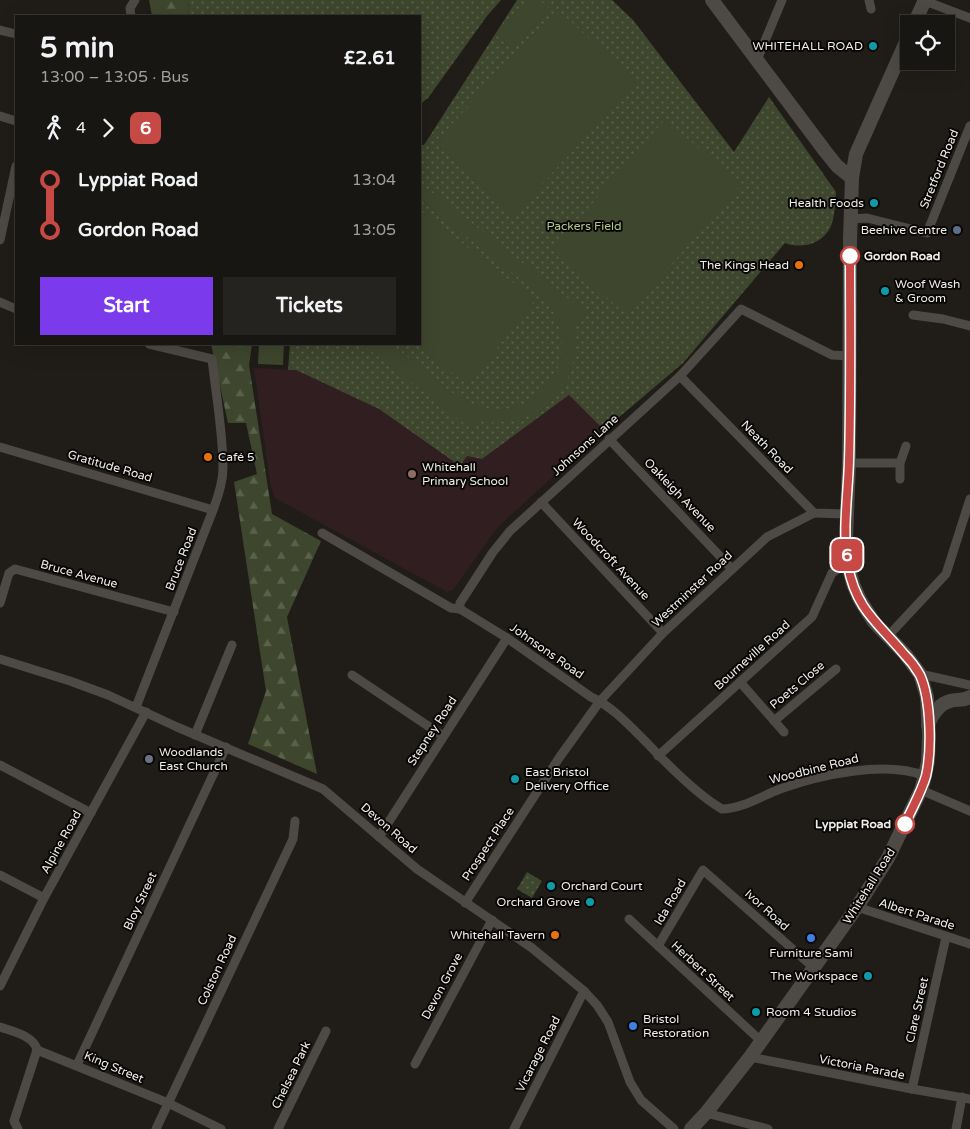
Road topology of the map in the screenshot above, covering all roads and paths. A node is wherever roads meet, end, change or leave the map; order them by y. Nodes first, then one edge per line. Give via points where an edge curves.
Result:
1 (135, 0) edge
2 (712, 0) edge
3 (782, 0) edge
4 (925, 0) edge
5 (131, 15) edge
6 (918, 15) edge
7 (970, 18) edge
8 (0, 30) edge
9 (15, 34) edge
10 (900, 56) edge
11 (758, 60) junction
12 (0, 116) edge
13 (15, 121) edge
14 (970, 126) edge
15 (15, 169) edge
16 (852, 178) junction
17 (4, 206) edge
18 (850, 219) junction
19 (0, 240) edge
20 (0, 302) edge
21 (15, 309) edge
22 (914, 315) dead end
23 (970, 326) edge
24 (153, 345) edge
25 (850, 356) junction
26 (680, 376) junction
27 (609, 439) junction
28 (906, 446) dead end
29 (0, 447) edge
30 (849, 463) junction
31 (900, 463) junction
32 (900, 479) dead end
33 (970, 499) edge
34 (541, 502) junction
35 (213, 510) junction
36 (814, 513) junction
37 (846, 514) junction
38 (322, 532) dead end
39 (848, 566) junction
40 (732, 569) junction
41 (0, 603) edge
42 (460, 609) junction
43 (174, 612) junction
44 (664, 633) junction
45 (888, 636) junction
46 (507, 638) junction
47 (232, 645) dead end
48 (1, 663) edge
49 (836, 669) dead end
50 (920, 674) junction
51 (352, 675) dead end
52 (740, 682) junction
53 (970, 685) edge
54 (970, 697) edge
55 (600, 701) junction
56 (136, 707) junction
57 (146, 712) junction
58 (774, 721) junction
59 (928, 725) junction
60 (784, 732) dead end
61 (195, 735) junction
62 (443, 736) junction
63 (226, 747) junction
64 (658, 756) junction
65 (0, 765) edge
66 (926, 776) junction
67 (921, 790) junction
68 (740, 805) joint
69 (970, 811) edge
70 (91, 813) junction
71 (295, 821) dead end
72 (379, 837) junction
73 (703, 870) joint
74 (0, 875) edge
75 (44, 898) junction
76 (466, 903) junction
77 (857, 907) junction
78 (629, 919) dead end
79 (492, 920) junction
80 (946, 937) junction
81 (970, 944) edge
82 (658, 946) junction
83 (814, 968) junction
84 (1, 983) edge
85 (584, 991) junction
86 (0, 1027) edge
87 (326, 1031) dead end
88 (761, 1040) junction
89 (37, 1050) junction
90 (750, 1057) junction
91 (415, 1064) dead end
92 (77, 1065) junction
93 (912, 1089) junction
94 (966, 1098) edge
95 (168, 1103) junction
96 (706, 1112) junction
97 (18, 1129) edge
98 (156, 1129) edge
99 (221, 1129) edge
100 (278, 1129) edge
101 (514, 1129) edge
102 (674, 1129) edge
103 (691, 1129) edge
104 (768, 1129) edge
105 (956, 1129) edge

1 - 5 street via 130,8
2 - 11 main road
3 - 11 street
4 - 6 main road
4 - 7 street
8 - 9 street
10 - 16 main road, Whitehall Road via 856,154
11 - 16 main road via 825,151
12 - 13 street
14 - 18 street, Stretford Road via 927,233 867,218
15 - 17 street
16 - 18 main road, Whitehall Road
17 - 19 street
18 - 25 main road, Whitehall Road
20 - 21 street
22 - 23 street
24 - 35 street, Bruce Road via 212,359 223,469
25 - 26 street, Johnsons Lane via 832,355 741,309
25 - 30 main road, Whitehall Road
26 - 27 street, Johnsons Lane
26 - 36 street, Neath Road
27 - 34 street, Johnsons Lane
27 - 40 street, Oakleigh Avenue
28 - 31 street
29 - 35 street, Gratitude Road
30 - 31 street
30 - 37 main road, Whitehall Road
31 - 32 street
33 - 45 street via 946,574
34 - 42 street, Johnsons Lane via 510,531 460,602
34 - 44 street, Woodcroft Avenue
35 - 43 street, Bruce Road
36 - 37 street
36 - 40 street, Westminster Road via 767,537
37 - 39 main road, Whitehall Road
38 - 42 street, Johnsons Road via 450,608
39 - 45 main road, Whitehall Road via 866,612
39 - 52 street, Bourneville Road via 832,573 812,617
40 - 44 street, Westminster Road
41 - 43 street, Bruce Avenue via 9,573 15,569
42 - 46 street, Johnsons Road
43 - 56 street, Bruce Road
44 - 55 street, Westminster Road
45 - 50 main road, Whitehall Road
46 - 55 street, Johnsons Road
46 - 62 street, Stepney Road
47 - 61 street via 221,658
48 - 56 street, Devon Road via 70,681
49 - 58 street, Poets Close
50 - 53 street
50 - 59 main road, Whitehall Road via 927,697
51 - 62 street
52 - 58 street, Poets Close
52 - 64 street, Bourneville Road
54 - 59 main road via 942,705
55 - 64 street, Johnsons Road via 630,726
55 - 76 street, Prospect Place
56 - 57 street, Devon Road
57 - 61 street, Devon Road
57 - 70 street, Alpine Road
58 - 60 street, Poets Close
59 - 66 main road, Whitehall Road
61 - 63 street, Devon Road
62 - 72 street, Stepney Road
63 - 72 street, Devon Road via 323,789
63 - 92 street, Bloy Street
64 - 68 street, Johnsons Road via 720,808
65 - 70 street
66 - 67 main road, Whitehall Road
66 - 68 street, Woodbine Road via 891,768 865,769 783,788
67 - 69 street
67 - 77 main road, Whitehall Road via 888,858
70 - 75 street, Alpine Road
71 - 95 street, Colston Road via 293,839
72 - 76 street, Devon Road via 417,869
73 - 82 street, Ida Road
73 - 83 street, Ivor Road
74 - 75 street
75 - 84 street, Alpine Road
76 - 79 street, Devon Road
77 - 80 street, Albert Parade
77 - 83 main road, Whitehall Road
78 - 82 street, Herbert Street
79 - 85 street, Devon Road
79 - 91 street, Devon Grove
80 - 81 street, Albert Parade
80 - 93 street, Clare Street
82 - 88 street, Herbert Street
83 - 88 main road, Whitehall Road
85 - 101 street, Vicarage Road
85 - 102 street, Devon Road via 608,1022 630,1082 641,1100
86 - 89 street, King Street via 32,1041
87 - 100 street, Chelsea Park
88 - 90 main road, Whitehall Road
89 - 92 street, King Street
89 - 97 street via 14,1121
90 - 93 street, Victoria Parade
90 - 96 main road, Whitehall Road
92 - 95 street, King Street
93 - 94 street, Victoria Parade
94 - 105 street
95 - 98 street, Colston Road
95 - 99 street, King Street
96 - 103 main road, Whitehall Road
96 - 104 street

